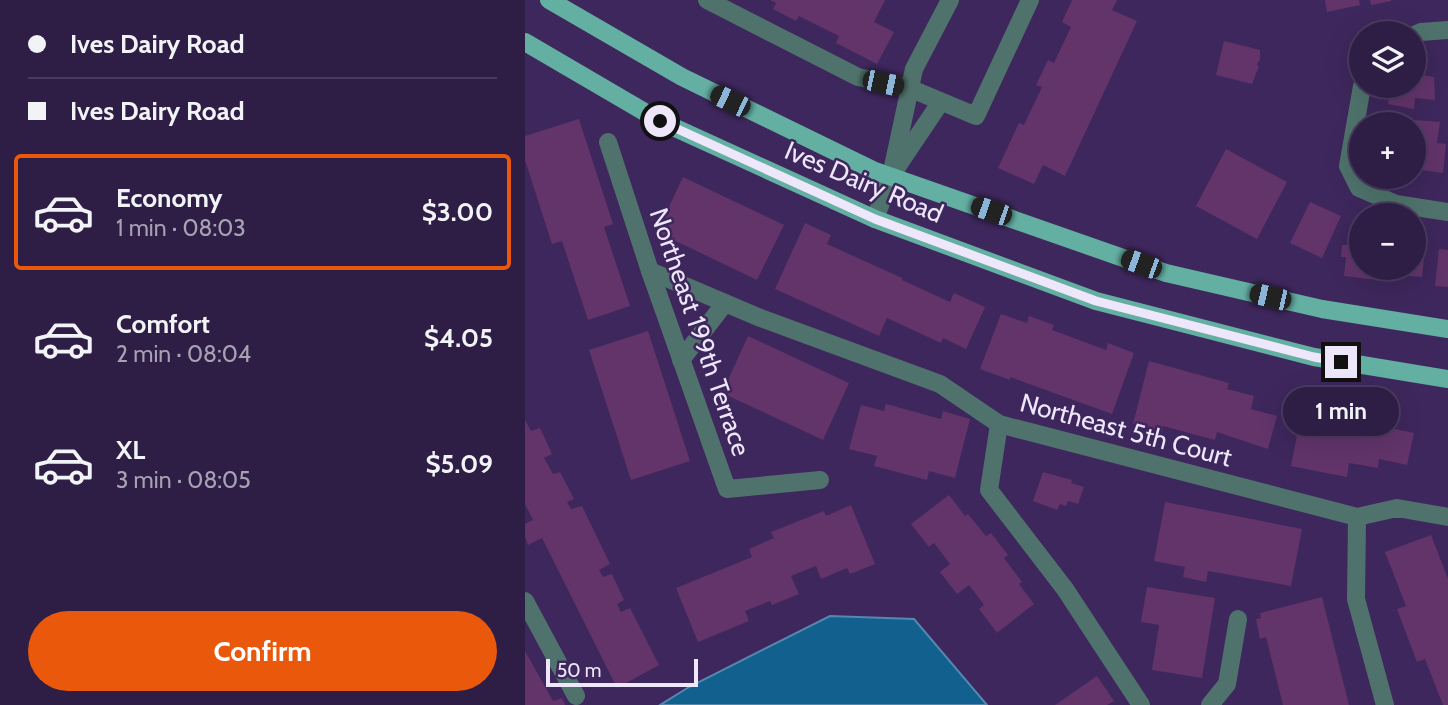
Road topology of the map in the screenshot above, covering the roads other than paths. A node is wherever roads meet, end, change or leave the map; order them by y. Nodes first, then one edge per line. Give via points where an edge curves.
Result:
1 (549, 0) edge
2 (707, 0) edge
3 (950, 0) edge
4 (1030, 0) edge
5 (1448, 30) edge
6 (1426, 33) edge
7 (525, 42) edge
8 (909, 88) junction
9 (1360, 98) edge
10 (940, 103) junction
11 (608, 142) dead end
12 (891, 176) junction
13 (1448, 212) edge
14 (875, 219) junction
15 (650, 271) junction
16 (725, 303) junction
17 (1448, 329) edge
18 (681, 360) junction
19 (1448, 379) edge
20 (999, 424) junction
21 (820, 480) dead end
22 (1357, 517) junction
23 (1448, 517) edge
24 (525, 601) edge
25 (1238, 619) dead end
26 (576, 696) dead end
27 (1141, 705) edge
28 (1210, 705) edge
29 (1385, 705) edge

1 - 12 main road, Ives Dairy Road via 682,77
2 - 8 street via 858,77
3 - 8 street
4 - 10 street via 976,116
5 - 6 street
7 - 14 main road, Ives Dairy Road via 660,121
8 - 10 street
8 - 12 street
9 - 13 street via 1348,166 1359,188 1396,204
10 - 12 street
11 - 15 street, Northeast 199th Terrace
12 - 14 street
12 - 17 main road, Ives Dairy Road via 1166,273 1322,309
14 - 19 main road, Ives Dairy Road via 1096,301 1314,357
15 - 16 street, Northeast 5th Court
15 - 18 street, Northeast 199th Terrace
16 - 18 street
16 - 20 street, Northeast 5th Court via 940,384
18 - 21 street, Northeast 199th Terrace via 727,489
20 - 22 street, Northeast 5th Court
20 - 27 street via 989,490 1065,589
22 - 23 street, Northeast 5th Court via 1397,508
22 - 29 street via 1356,599
24 - 26 street
25 - 28 street via 1227,684

